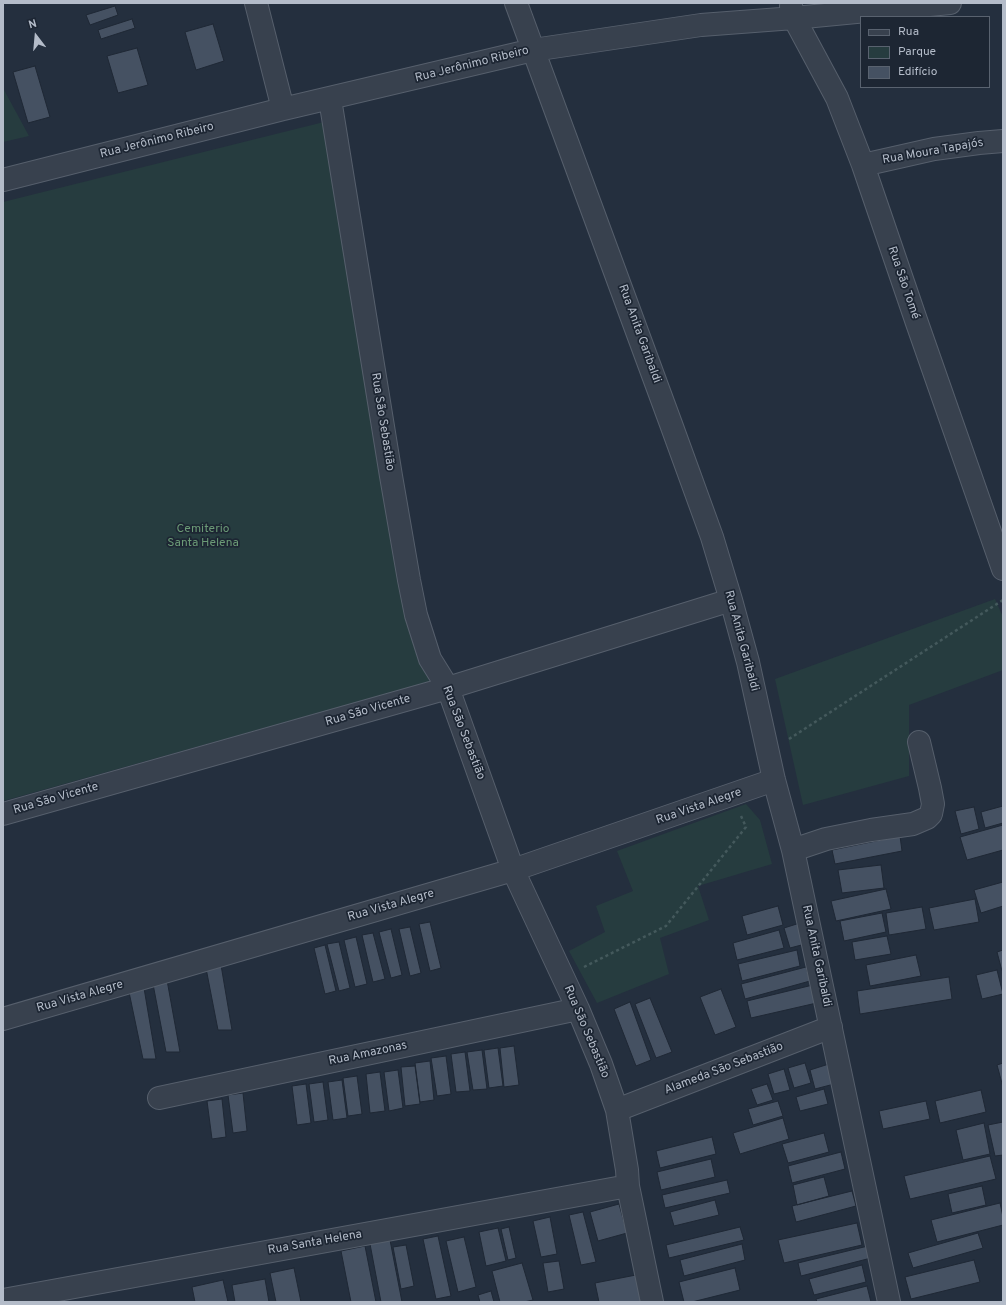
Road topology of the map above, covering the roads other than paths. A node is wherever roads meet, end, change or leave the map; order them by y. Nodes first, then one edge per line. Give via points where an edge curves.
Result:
1 (256, 3) edge
2 (516, 3) edge
3 (950, 3) edge
4 (792, 10) edge
5 (533, 50) junction
6 (330, 99) junction
7 (283, 109) junction
8 (1003, 141) edge
9 (863, 165) junction
10 (3, 180) edge
11 (1003, 569) edge
12 (731, 600) junction
13 (448, 688) junction
14 (919, 742) dead end
15 (774, 780) junction
16 (3, 814) edge
17 (793, 850) junction
18 (514, 870) junction
19 (578, 1010) junction
20 (3, 1019) edge
21 (831, 1027) junction
22 (159, 1098) dead end
23 (617, 1110) junction
24 (628, 1186) junction
25 (3, 1300) edge
26 (652, 1302) edge
27 (889, 1302) edge

1 - 7 street
2 - 5 street, Rua Anita Garibaldi
3 - 4 street, Rua Jerônimo Ribeiro
4 - 5 street, Rua Jerônimo Ribeiro
4 - 9 street, Rua São Tomé via 837,98
5 - 6 street, Rua Jerônimo Ribeiro
5 - 12 street, Rua Anita Garibaldi via 712,537
6 - 7 street, Rua Jerônimo Ribeiro
6 - 13 street, Rua São Sebastião via 389,468 416,615 430,659
7 - 10 street, Rua Jerônimo Ribeiro
8 - 9 street, Rua Moura Tapajós via 934,149
9 - 11 street, Rua São Tomé
12 - 13 street, Rua São Vicente
12 - 15 street, Rua Anita Garibaldi via 748,662
13 - 16 street, Rua São Vicente
13 - 18 street, Rua São Sebastião
14 - 17 street via 930,788 931,814 913,824 826,839
15 - 17 street, Rua Anita Garibaldi
15 - 18 street, Rua Vista Alegre
17 - 21 street, Rua Anita Garibaldi
18 - 19 street, Rua São Sebastião
18 - 20 street, Rua Vista Alegre
19 - 22 street, Rua Amazonas
19 - 23 street, Rua São Sebastião
21 - 23 street, Alameda São Sebastião
21 - 27 street, Rua Anita Garibaldi
23 - 24 street, Rua São Sebastião
24 - 25 street, Rua Santa Helena
24 - 26 street, Rua São Sebastião

